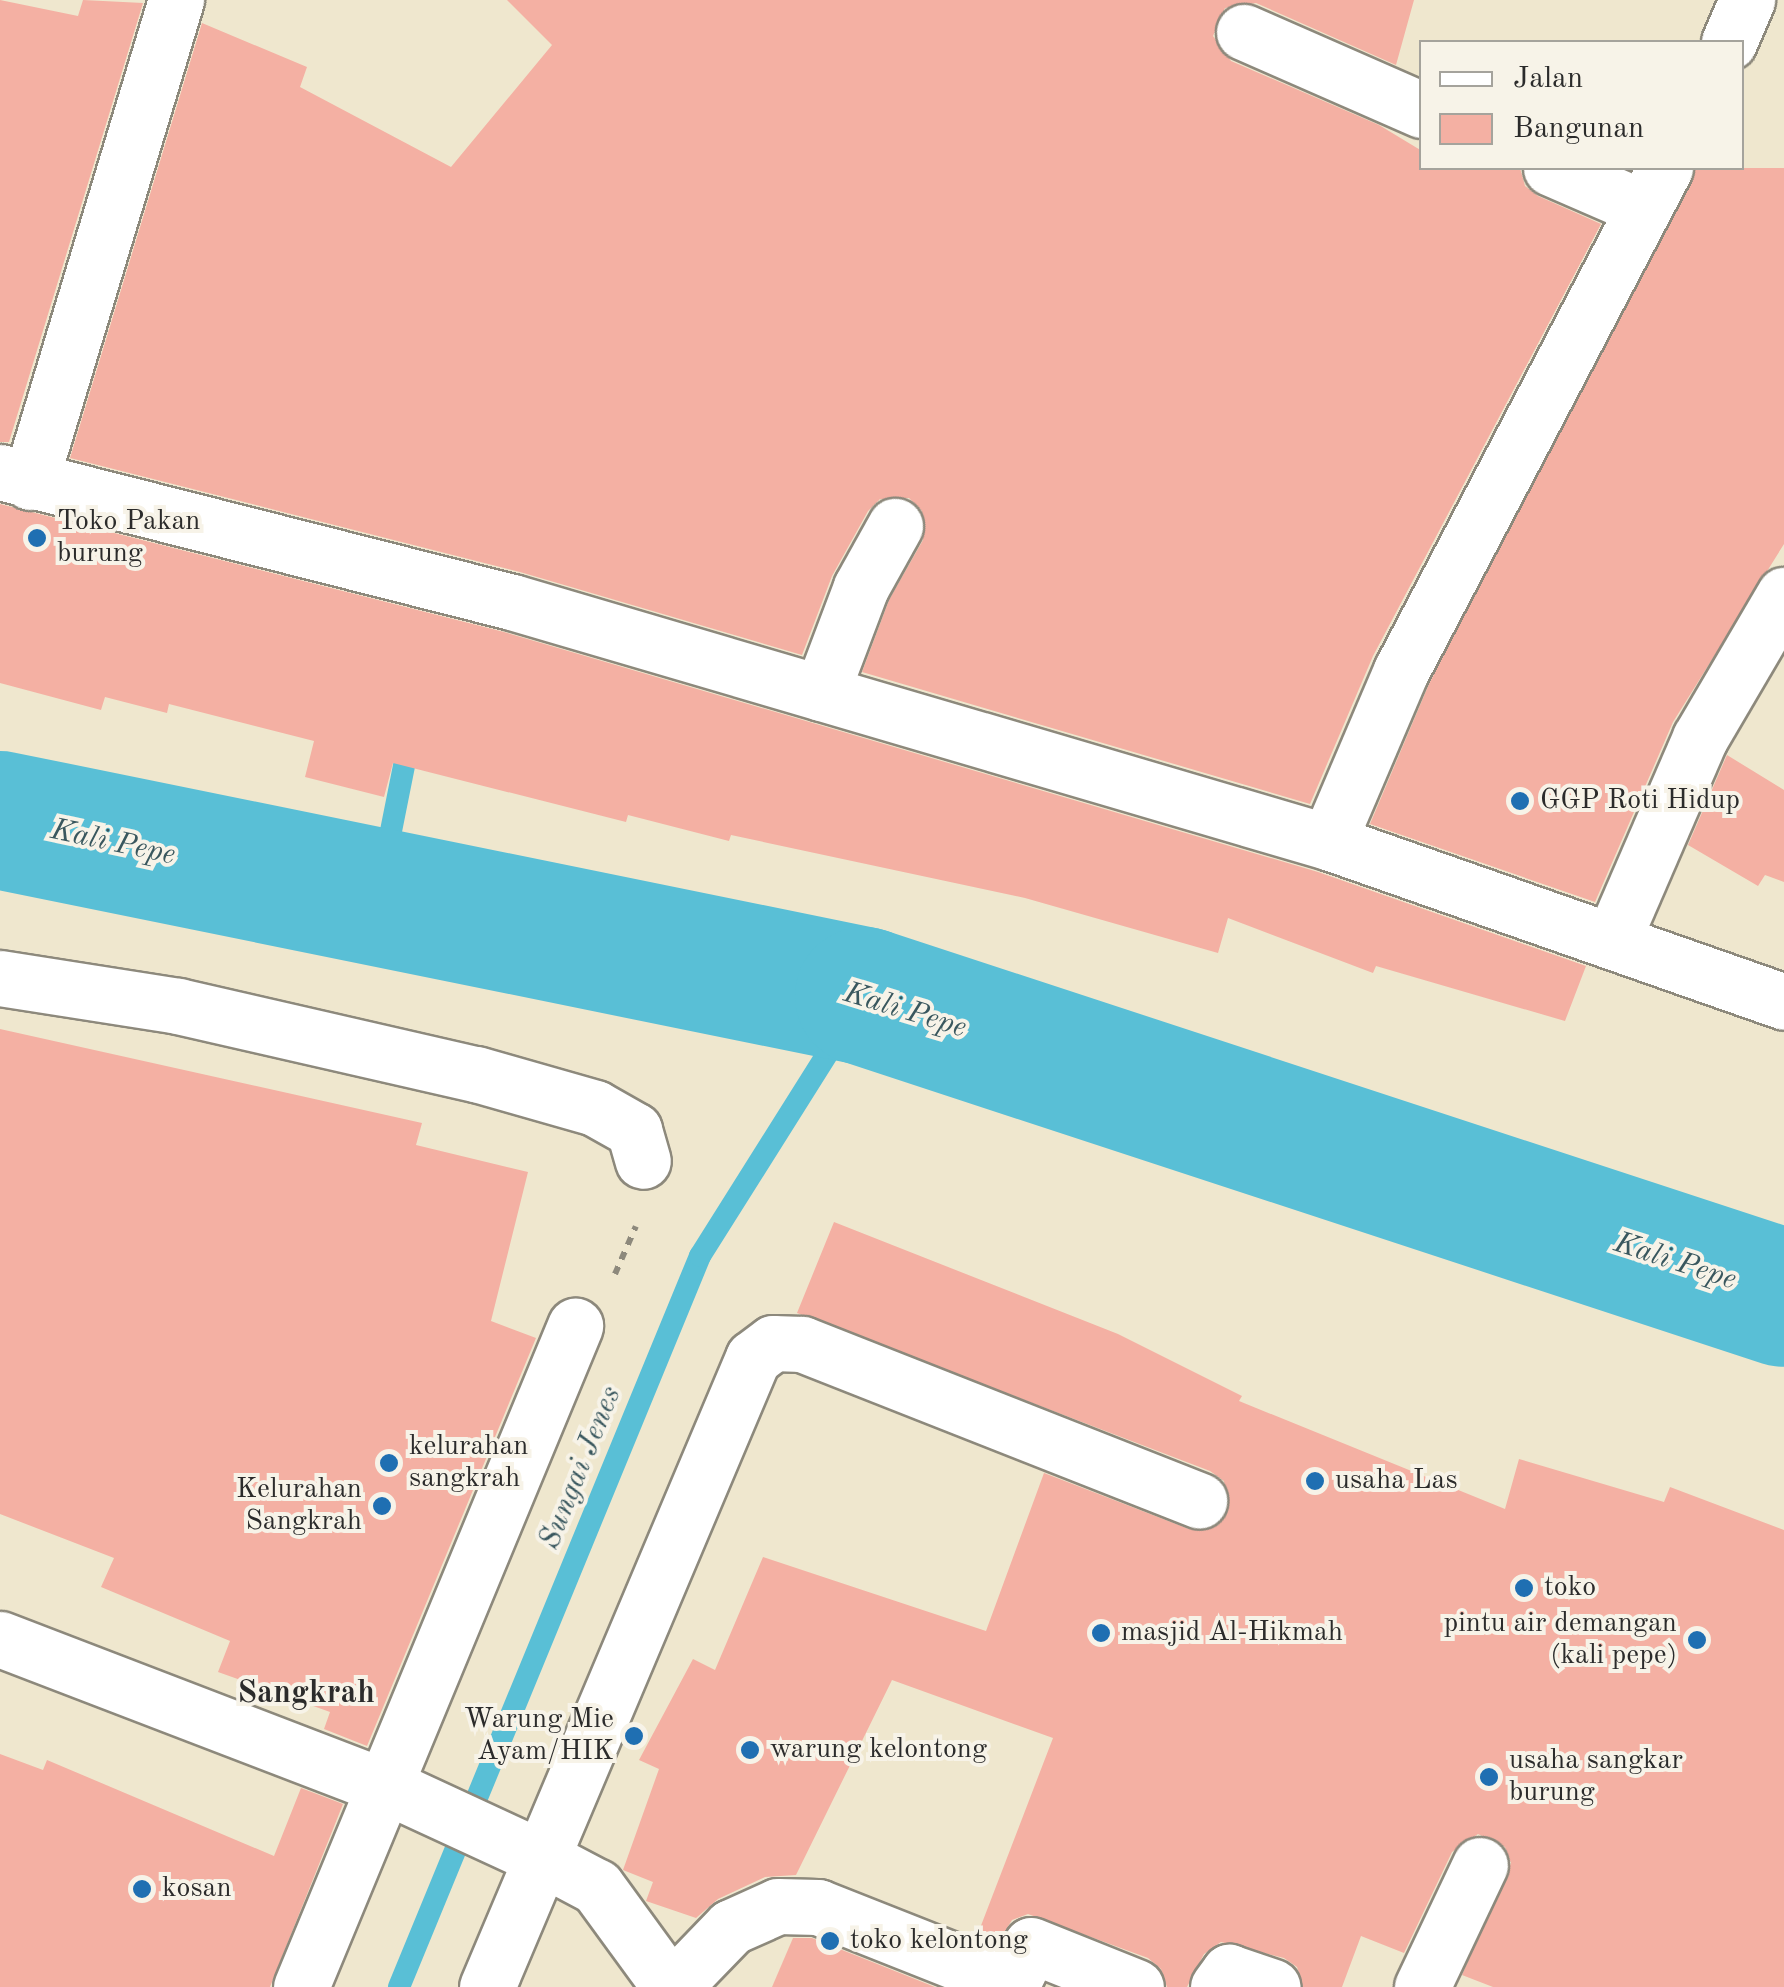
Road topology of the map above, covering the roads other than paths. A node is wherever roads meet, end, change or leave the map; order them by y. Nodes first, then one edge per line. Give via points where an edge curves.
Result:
1 (176, 0) edge
2 (1747, 0) edge
3 (1244, 32) dead end
4 (1731, 40) edge
5 (1419, 109) edge
6 (1561, 170) edge
7 (1654, 188) edge
8 (15, 477) edge
9 (895, 526) dead end
10 (1784, 595) edge
11 (821, 692) junction
12 (1328, 842) junction
13 (1613, 939) junction
14 (0, 978) edge
15 (1784, 1002) edge
16 (643, 1161) road end
17 (575, 1326) road end
18 (1199, 1500) dead end
19 (0, 1639) edge
20 (391, 1789) junction
21 (526, 1850) junction
22 (1480, 1865) dead end
23 (300, 1987) edge
24 (488, 1987) edge
25 (672, 1987) edge
26 (1136, 1987) edge
27 (1218, 1987) edge
28 (1273, 1987) edge
29 (1422, 1987) edge

1 - 8 street
2 - 4 street
3 - 5 street
6 - 7 street
7 - 12 street via 1401,671
8 - 11 street via 422,577
9 - 11 street via 861,587
10 - 13 street via 1700,738
11 - 12 street
12 - 13 street
13 - 15 street
14 - 16 street via 178,1006 476,1074 595,1108 634,1130
17 - 20 street
18 - 21 street via 802,1344 773,1343 753,1358
19 - 20 street
20 - 21 street
20 - 23 street
21 - 24 street
21 - 25 street via 598,1887
22 - 29 street
25 - 26 street via 730,1927 778,1906 818,1907 1012,1984 1031,1945
27 - 28 street via 1229,1972

